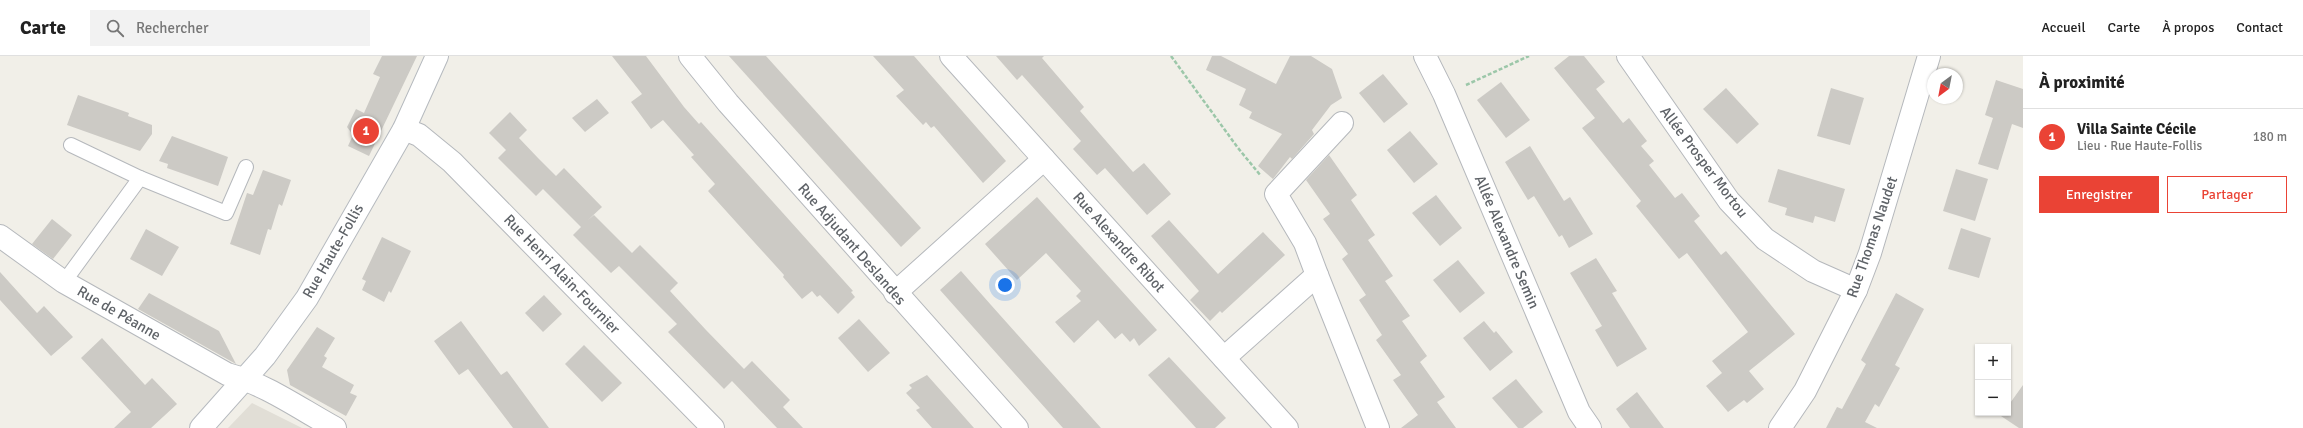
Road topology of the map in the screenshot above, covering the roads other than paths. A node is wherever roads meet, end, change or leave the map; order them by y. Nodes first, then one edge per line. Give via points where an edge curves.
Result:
1 (437, 56) edge
2 (690, 56) edge
3 (951, 56) edge
4 (1425, 56) edge
5 (1628, 56) edge
6 (1929, 56) edge
7 (1342, 123) dead end
8 (404, 129) junction
9 (71, 144) dead end
10 (1044, 159) junction
11 (246, 167) dead end
12 (140, 178) junction
13 (0, 236) edge
14 (1317, 275) junction
15 (64, 282) junction
16 (1856, 290) junction
17 (895, 293) junction
18 (1224, 358) junction
19 (245, 379) junction
20 (201, 428) edge
21 (335, 428) edge
22 (713, 428) edge
23 (1017, 428) edge
24 (1287, 428) edge
25 (1378, 428) edge
26 (1590, 428) edge
27 (1780, 428) edge

1 - 8 street, Rue Haute-Follis
2 - 17 street, Rue Adjudant Deslandes
3 - 10 street, Rue Alexandre Ribot
4 - 26 street, Allée Alexandre Semin via 1444,94 1579,412
5 - 16 street, Allée Prosper Mortou via 1729,201 1764,239 1813,271
6 - 16 street, Rue Thomas Naudet via 1870,253
7 - 14 street via 1276,194 1305,243
8 - 19 street, Rue Haute-Follis via 307,298
8 - 22 street, Rue Henri Alain-Fournier via 418,136 452,162
9 - 12 lane
10 - 17 street
10 - 18 street, Rue Alexandre Ribot
11 - 12 lane via 226,213
12 - 15 lane
13 - 15 street, Rue de Péanne
14 - 18 street
14 - 25 street
15 - 19 street, Rue de Péanne via 227,374
16 - 27 street, Rue Thomas Naudet via 1805,392
17 - 23 street, Rue Adjudant Deslandes
18 - 24 street, Rue Alexandre Ribot
19 - 20 street, Rue Haute-Follis
19 - 21 street, Rue de Péanne

